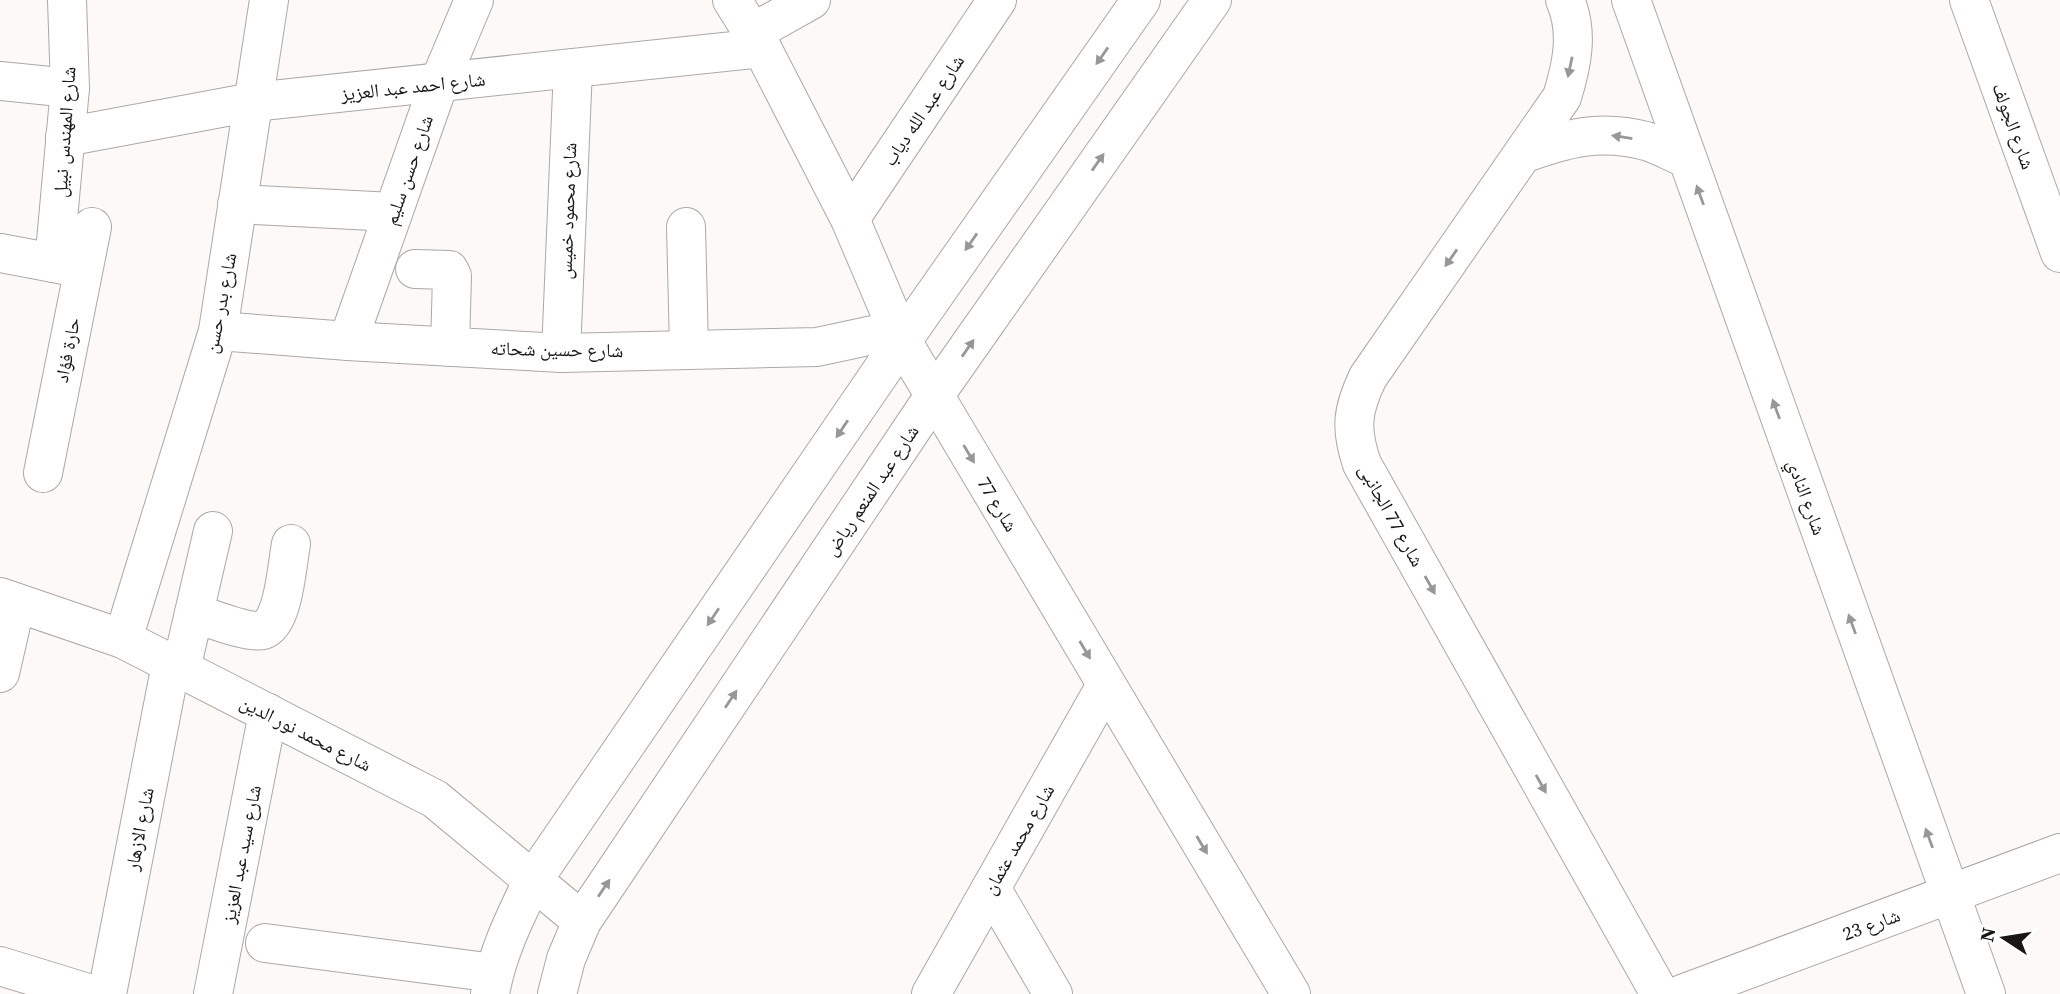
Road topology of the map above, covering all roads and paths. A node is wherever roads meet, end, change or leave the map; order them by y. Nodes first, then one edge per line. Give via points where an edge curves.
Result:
1 (67, 0) edge
2 (269, 0) edge
3 (474, 0) edge
4 (732, 0) edge
5 (811, 0) edge
6 (1142, 0) edge
7 (1212, 0) edge
8 (1565, 0) edge
9 (1631, 0) edge
10 (1969, 0) edge
11 (989, 1) edge
12 (757, 40) junction
13 (573, 68) junction
14 (0, 81) edge
15 (439, 83) junction
16 (70, 88) junction
17 (253, 102) junction
18 (65, 137) junction
19 (1523, 154) junction
20 (1686, 159) junction
21 (237, 204) junction
22 (393, 212) junction
23 (849, 219) junction
24 (92, 227) dead end
25 (686, 228) dead end
26 (0, 253) edge
27 (2060, 253) edge
28 (69, 266) junction
29 (415, 269) dead end
30 (218, 331) junction
31 (899, 336) junction
32 (348, 341) junction
33 (450, 347) junction
34 (690, 348) junction
35 (561, 353) junction
36 (934, 396) junction
37 (43, 473) dead end
38 (213, 531) dead end
39 (291, 544) dead end
40 (8, 600) edge
41 (194, 613) junction
42 (123, 639) junction
43 (176, 666) junction
44 (0, 673) edge
45 (1106, 685) junction
46 (268, 713) junction
47 (2060, 853) edge
48 (533, 880) junction
49 (991, 888) junction
50 (1949, 894) junction
51 (582, 921) junction
52 (265, 943) dead end
53 (0, 966) edge
54 (492, 984) edge
55 (92, 994) edge
56 (107, 994) edge
57 (213, 994) edge
58 (557, 994) edge
59 (930, 994) edge
60 (1053, 994) edge
61 (1291, 994) edge
62 (1660, 994) edge
63 (1682, 994) edge
64 (1986, 994) edge

1 - 16 street, شارع المهندس نبيل
2 - 17 street, شارع بدر حسن
3 - 15 street, شارع حسن سليم
4 - 12 street, شارع 77
5 - 12 street
6 -> 31 street
36 -> 7 street, شارع عبد المنعم رياض
8 -> 19 street, شارع 77 الجانبى via 1573,38 1572,66 1562,97
9 - 20 street, شارع النادي
10 - 27 street, شارع الجولف
11 - 23 street, شارع عبد الله دياب
12 - 13 street, شارع احمد عبد العزيز
12 - 23 street, شارع 77
13 - 15 street, شارع احمد عبد العزيز
13 - 35 street, شارع محمود خميس
14 - 16 street
15 - 17 street, شارع احمد عبد العزيز
15 - 22 street, شارع حسن سليم
16 - 18 street, شارع المهندس نبيل
17 - 18 street, شارع احمد عبد العزيز
17 - 21 street, شارع بدر حسن
18 - 28 street, شارع المهندس نبيل
20 -> 19 street via 1647,141 1605,135 1563,139
19 -> 62 street, شارع 77 الجانبى via 1368,377 1353,420 1355,443 1362,464
50 -> 20 street, شارع النادي
21 - 22 street
21 - 30 street, شارع بدر حسن
22 - 32 street, شارع حسن سليم
23 - 31 street, شارع 77
24 - 28 street, حارة فؤاد
25 - 34 street
26 - 28 street
28 - 37 street, حارة فؤاد
29 - 33 street via 443,268 453,276
30 - 32 street, شارع حسين شحاته
30 - 42 street, شارع بدر حسن
31 - 34 street, شارع حسين شحاته via 817,347
31 - 36 street, شارع 77
31 -> 48 street
32 - 33 street, شارع حسين شحاته
33 - 35 street, شارع حسين شحاته
34 - 35 street, شارع حسين شحاته
36 -> 45 street, شارع 77
51 -> 36 street, شارع عبد المنعم رياض
38 - 41 street, شارع الازهار
39 - 41 street via 274,624 262,631 247,629
40 - 42 street, شارع محمد نور الدين
40 - 44 street
41 - 43 street, شارع الازهار
42 - 43 street, شارع محمد نور الدين
43 - 46 street, شارع محمد نور الدين
43 - 56 street, شارع الازهار
45 - 49 street, شارع محمد عثمان
45 -> 61 street, شارع 77
46 - 48 street, شارع محمد نور الدين via 435,799
46 - 57 street, شارع سيد عبد العزيز
47 - 50 street, شارع 23
48 - 51 street, شارع محمد نور الدين
48 - 54 street via 508,932
49 - 59 street, شارع محمد عثمان
49 - 60 street
50 - 63 street, شارع 23
50 - 64 street, شارع النادي
51 - 58 street, شارع عبد المنعم رياض
52 - 54 street
53 - 55 street

